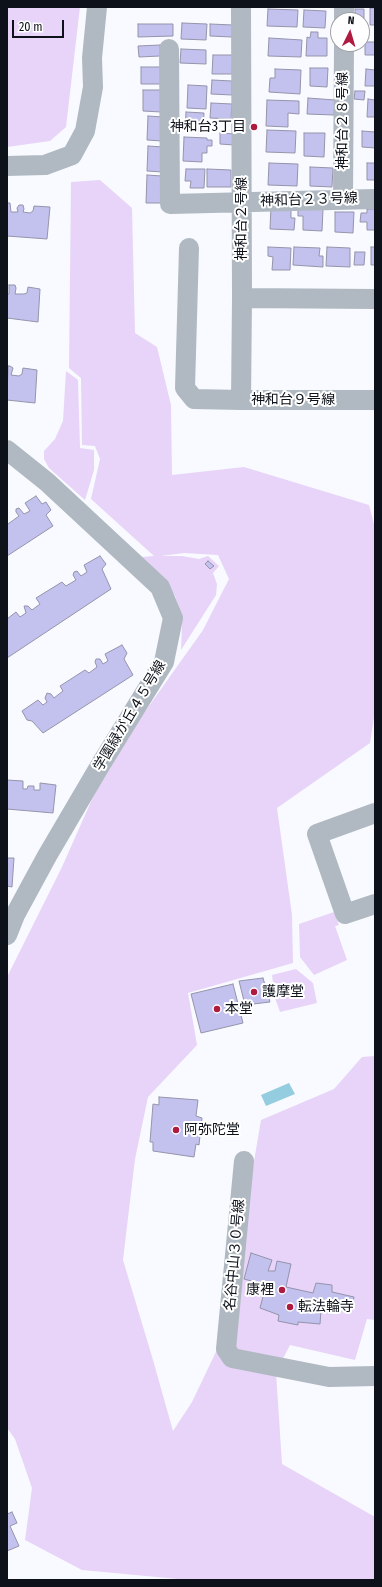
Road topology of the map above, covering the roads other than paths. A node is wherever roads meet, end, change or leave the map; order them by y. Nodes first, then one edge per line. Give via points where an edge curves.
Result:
1 (97, 7) edge
2 (241, 7) edge
3 (169, 48) dead end
4 (344, 52) edge
5 (7, 166) edge
6 (343, 198) junction
7 (375, 199) edge
8 (243, 203) junction
9 (189, 248) dead end
10 (242, 298) junction
11 (375, 299) edge
12 (241, 400) junction
13 (375, 400) edge
14 (7, 450) edge
15 (375, 813) edge
16 (375, 904) edge
17 (7, 935) edge
18 (244, 1161) dead end
19 (375, 1376) edge

1 - 5 street via 92,58 93,87 85,132 72,154 45,165
2 - 8 street, 神和台２号線
3 - 8 street, 神和台２３号線 via 170,204
4 - 6 street, 神和台２８号線
6 - 7 street, 神和台２３号線
6 - 8 street, 神和台２３号線
8 - 10 street, 神和台２号線
9 - 12 street via 185,388 194,399
10 - 11 street
10 - 12 street, 神和台９号線
12 - 13 street, 神和台９号線
14 - 17 street, 学園緑が丘４５号線 via 53,487 160,587 173,618 164,662 47,856
15 - 16 street via 317,834 345,914
18 - 19 street, 名谷中山３０号線 via 226,1348 232,1358 321,1375

